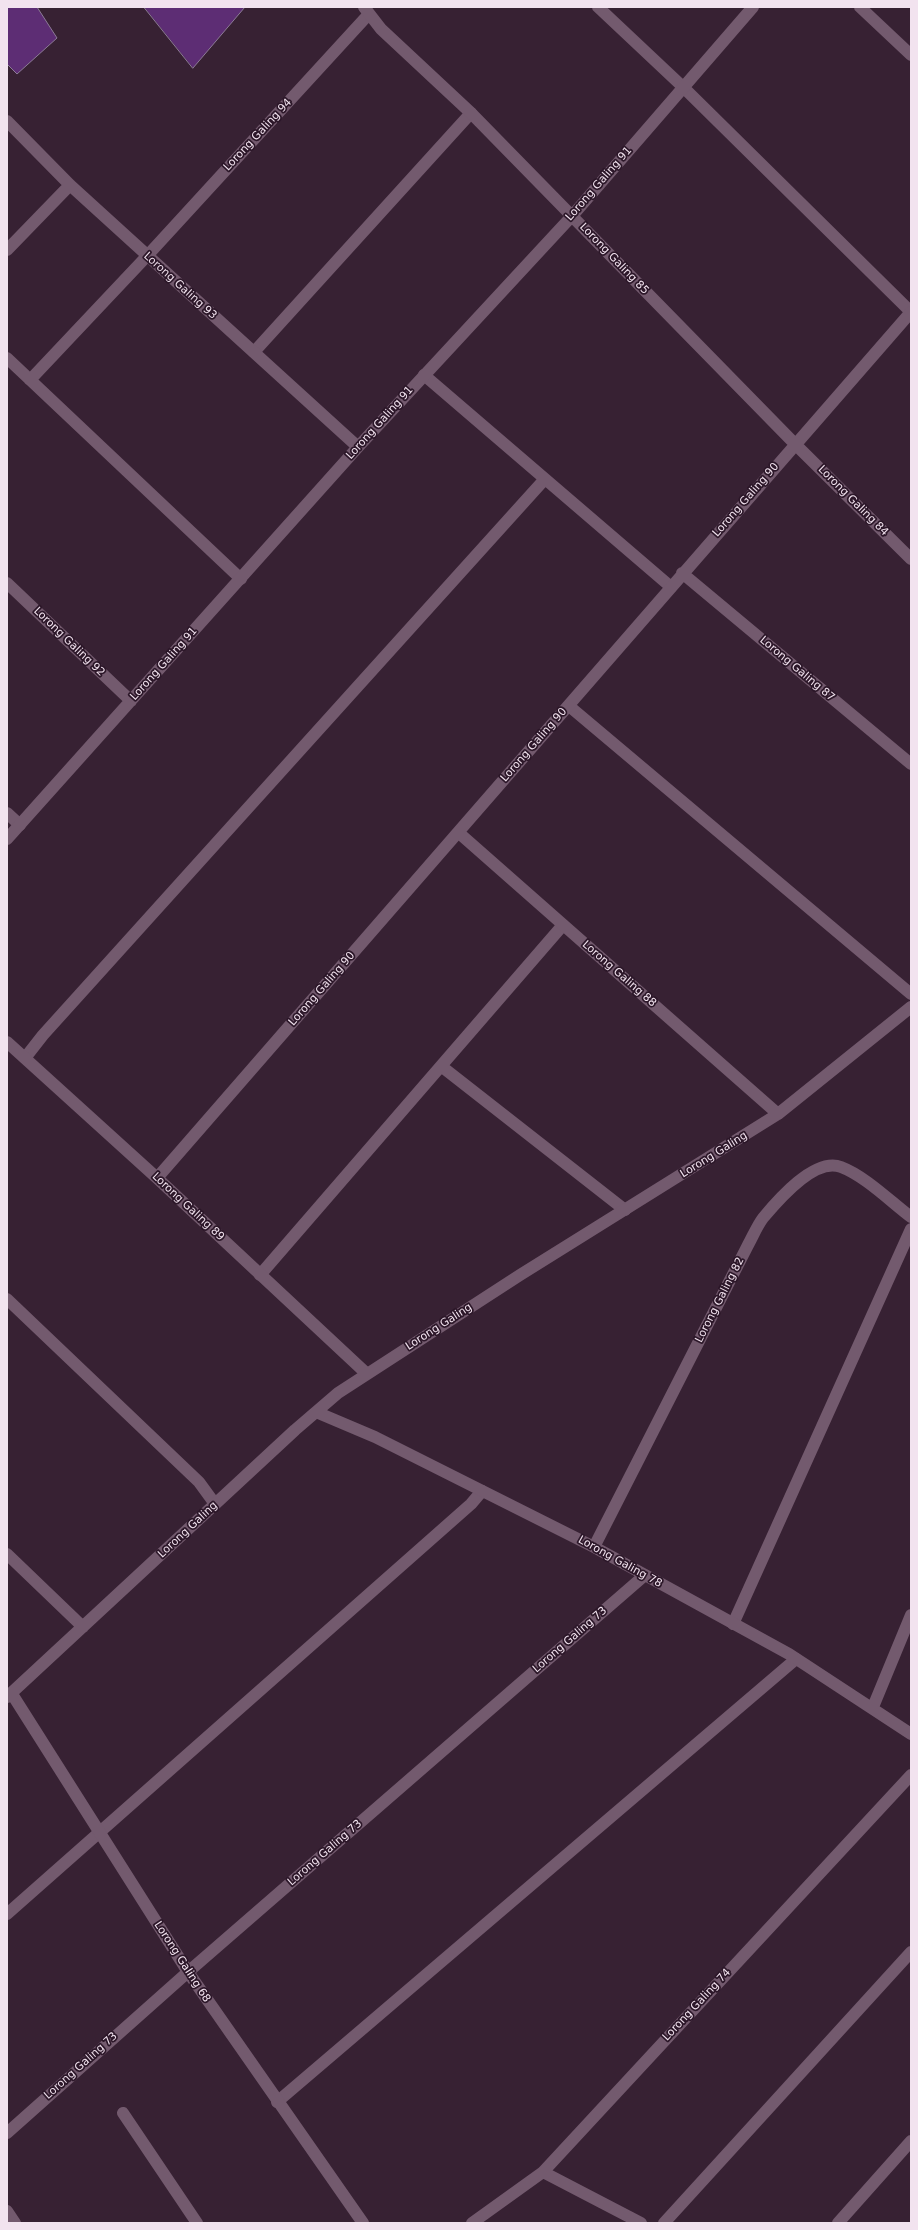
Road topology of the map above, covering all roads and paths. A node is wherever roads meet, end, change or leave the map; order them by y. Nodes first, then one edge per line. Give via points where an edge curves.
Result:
1 (598, 7) edge
2 (754, 7) edge
3 (860, 7) edge
4 (366, 11) edge
5 (911, 55) edge
6 (683, 87) junction
7 (470, 113) junction
8 (7, 121) edge
9 (70, 185) junction
10 (572, 216) junction
11 (7, 250) edge
12 (147, 256) junction
13 (911, 312) edge
14 (254, 352) junction
15 (7, 358) edge
16 (424, 375) junction
17 (30, 380) junction
18 (795, 444) junction
19 (358, 447) junction
20 (544, 480) junction
21 (911, 559) edge
22 (682, 573) junction
23 (241, 578) junction
24 (7, 583) edge
25 (670, 587) junction
26 (131, 700) junction
27 (569, 706) junction
28 (911, 764) edge
29 (7, 813) edge
30 (20, 825) junction
31 (459, 833) junction
32 (7, 839) edge
33 (563, 925) junction
34 (911, 994) edge
35 (911, 1007) edge
36 (7, 1042) edge
37 (25, 1058) junction
38 (441, 1066) junction
39 (778, 1114) junction
40 (157, 1178) junction
41 (625, 1210) junction
42 (911, 1217) edge
43 (911, 1229) edge
44 (260, 1275) junction
45 (7, 1299) edge
46 (366, 1374) junction
47 (316, 1412) junction
48 (482, 1491) junction
49 (215, 1504) junction
50 (594, 1547) junction
51 (7, 1554) edge
52 (645, 1575) junction
53 (911, 1615) edge
54 (733, 1624) junction
55 (83, 1627) junction
56 (796, 1658) junction
57 (9, 1695) edge
58 (873, 1707) junction
59 (911, 1734) edge
60 (911, 1775) edge
61 (98, 1832) junction
62 (7, 1914) edge
63 (911, 1952) edge
64 (188, 1972) junction
65 (277, 2102) junction
66 (123, 2113) dead end
67 (7, 2132) edge
68 (911, 2141) edge
69 (543, 2172) junction
70 (7, 2211) edge
71 (15, 2223) edge
72 (198, 2223) edge
73 (363, 2223) edge
74 (472, 2223) edge
75 (641, 2223) edge
76 (664, 2223) edge
77 (838, 2223) edge

1 - 6 street
2 - 6 street, Lorong Galing 91
3 - 5 street
4 - 7 street, Lorong Galing 85 via 380,29
4 - 12 street, Lorong Galing 94
6 - 10 street, Lorong Galing 91
6 - 13 street
7 - 10 street, Lorong Galing 85
7 - 14 street
8 - 9 street, Lorong Galing 93
9 - 11 street
9 - 12 street, Lorong Galing 93
10 - 16 street, Lorong Galing 91
10 - 18 street, Lorong Galing 85
12 - 14 street, Lorong Galing 93
12 - 17 street, Lorong Galing 94
13 - 18 street, Lorong Galing 90
14 - 19 street, Lorong Galing 93
15 - 17 street
16 - 19 street, Lorong Galing 91
16 - 20 street
17 - 23 street
18 - 21 street, Lorong Galing 84
18 - 22 street, Lorong Galing 90
19 - 23 street, Lorong Galing 91
20 - 25 street
20 - 37 street
22 - 25 street, Lorong Galing 90
22 - 28 street, Lorong Galing 87
23 - 26 street, Lorong Galing 91
24 - 26 street, Lorong Galing 92
25 - 27 street, Lorong Galing 90
26 - 30 street, Lorong Galing 91
27 - 31 street, Lorong Galing 90
27 - 34 street
29 - 30 street
30 - 32 street, Lorong Galing 91
31 - 33 street, Lorong Galing 88
31 - 40 street, Lorong Galing 90
33 - 38 street
33 - 39 street, Lorong Galing 88
35 - 39 street, Lorong Galing
36 - 37 street, Lorong Galing 89
37 - 40 street, Lorong Galing 89
38 - 41 street
38 - 44 street
39 - 41 street, Lorong Galing
40 - 44 street, Lorong Galing 89
41 - 46 street, Lorong Galing
42 - 50 street, Lorong Galing 82 via 861,1178 841,1167 825,1166 809,1173 778,1202 762,1219 748,1245
43 - 54 street
44 - 46 street, Lorong Galing 89
45 - 49 street via 199,1482
46 - 47 street, Lorong Galing
47 - 48 street, Lorong Galing 78 via 375,1437
47 - 49 street, Lorong Galing
48 - 50 street, Lorong Galing 78
48 - 61 street via 471,1504
49 - 55 street, Lorong Galing
50 - 52 street, Lorong Galing 78
51 - 55 street
52 - 54 street, Lorong Galing 78
52 - 64 street, Lorong Galing 73
53 - 58 street
54 - 56 street, Lorong Galing 78
55 - 57 street, Lorong Galing
56 - 58 street, Lorong Galing 78
56 - 65 street
57 - 61 street, Lorong Galing 68
58 - 59 street, Lorong Galing 78
60 - 69 street, Lorong Galing 74
61 - 62 street
61 - 64 street, Lorong Galing 68
63 - 76 street
64 - 65 street, Lorong Galing 68
64 - 67 street, Lorong Galing 73
65 - 73 street, Lorong Galing 68
66 - 72 street
68 - 77 street
69 - 74 street, Lorong Galing 74
69 - 75 street
70 - 71 street

